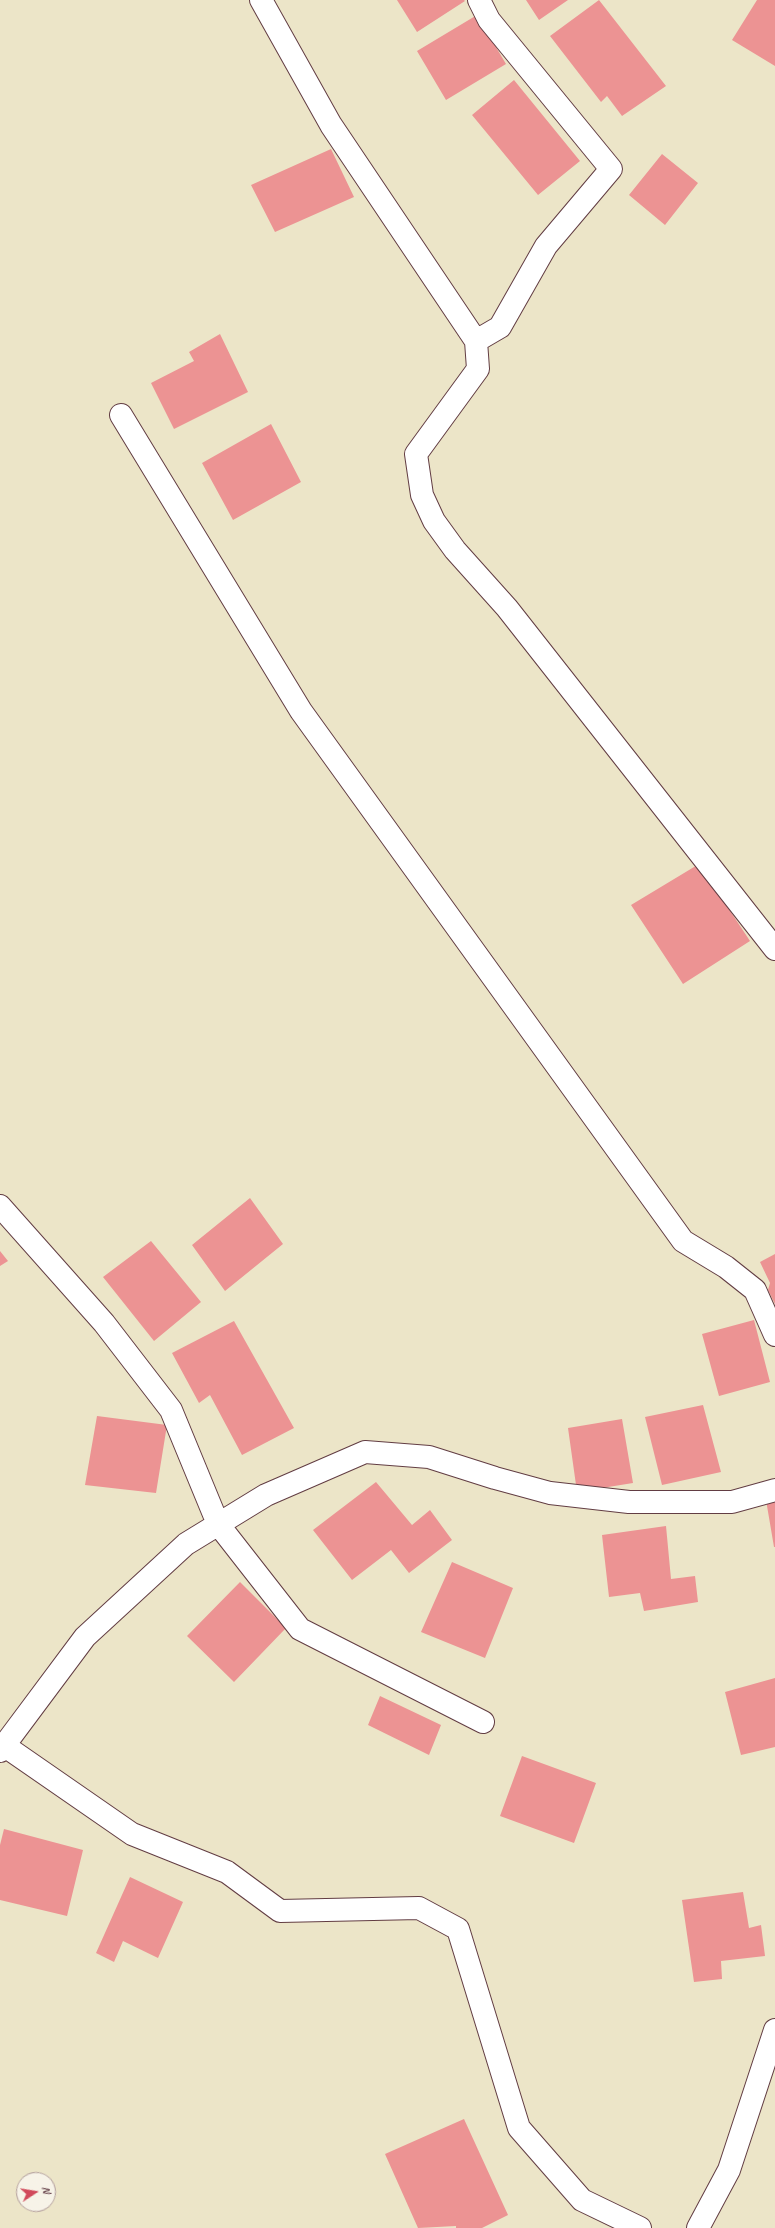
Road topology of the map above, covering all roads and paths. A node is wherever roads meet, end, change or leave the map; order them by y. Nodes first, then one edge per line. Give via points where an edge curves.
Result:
1 (262, 0) edge
2 (479, 0) edge
3 (476, 340) junction
4 (121, 414) dead end
5 (775, 949) edge
6 (0, 1206) edge
7 (775, 1335) edge
8 (775, 1490) edge
9 (218, 1524) junction
10 (483, 1722) dead end
11 (3, 1749) edge
12 (775, 2030) edge
13 (640, 2228) edge
14 (698, 2228) edge

1 - 3 street via 331,124
2 - 3 street via 489,20 611,169 546,246 500,327
3 - 5 street via 478,369 416,454 422,495 434,520 455,550 507,608
4 - 7 street via 301,711 682,1241 726,1267 755,1290
6 - 9 street via 104,1323 171,1410
8 - 9 street via 732,1502 629,1502 550,1492 429,1457 365,1452 266,1495
9 - 10 street via 300,1629
9 - 11 street via 186,1544 85,1636
11 - 13 street via 132,1834 227,1872 280,1911 419,1908 458,1928 519,2128 582,2200
12 - 14 street via 729,2170

